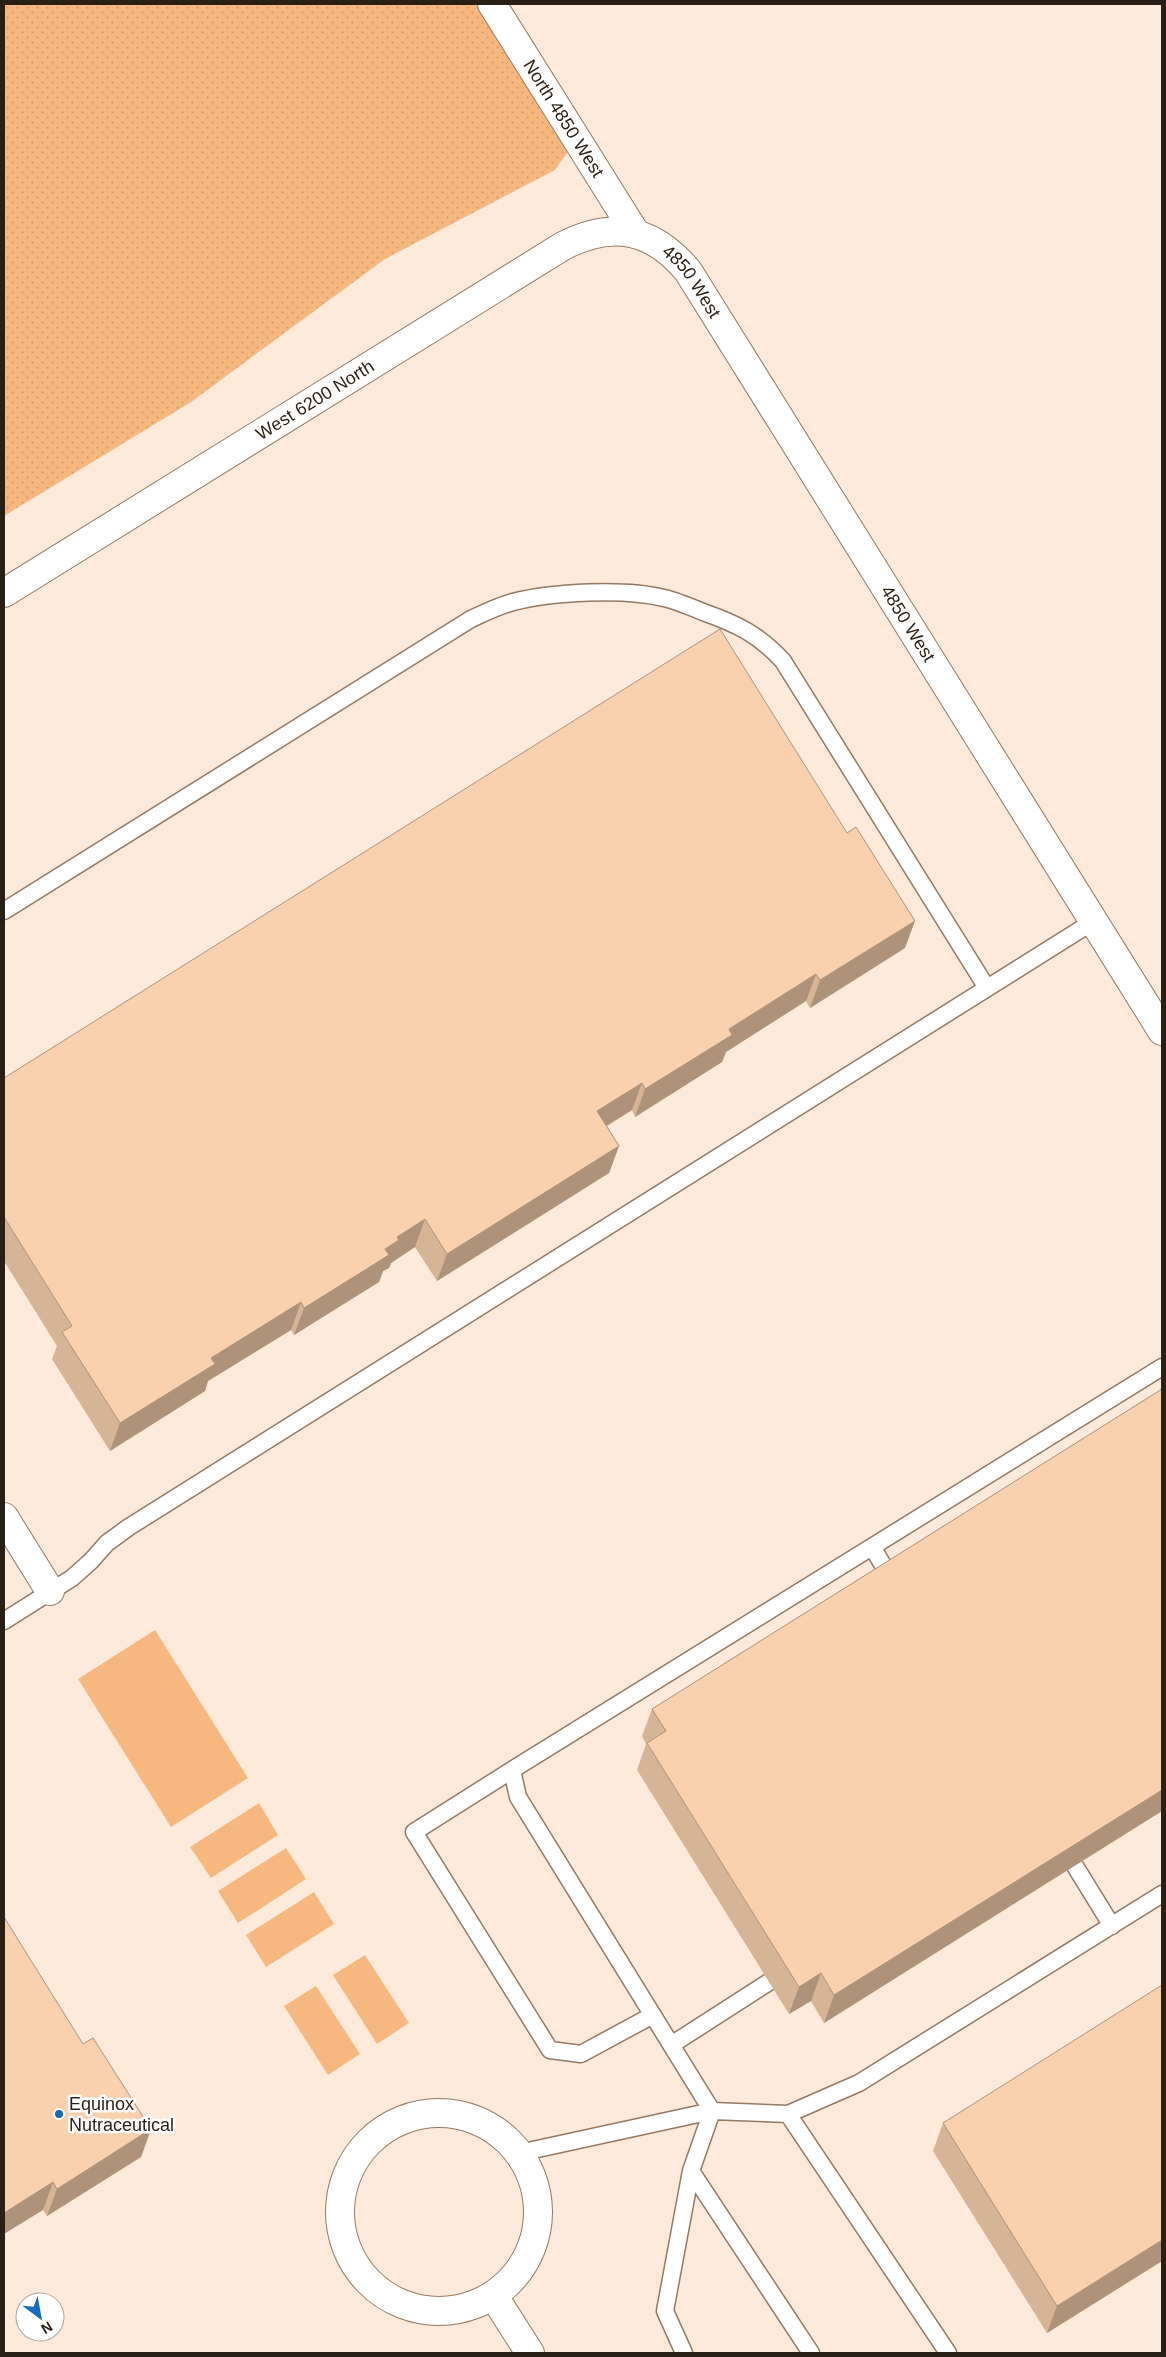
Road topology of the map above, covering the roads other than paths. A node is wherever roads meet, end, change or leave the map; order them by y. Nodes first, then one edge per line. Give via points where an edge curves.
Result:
1 (492, 4) edge
2 (636, 234) junction
3 (4, 593) edge
4 (4, 912) edge
5 (1094, 921) junction
6 (987, 988) junction
7 (1162, 1031) edge
8 (1162, 1367) edge
9 (4, 1517) edge
10 (872, 1547) junction
11 (892, 1580) edge
12 (50, 1591) junction
13 (4, 1621) edge
14 (512, 1770) junction
15 (1074, 1866) edge
16 (1162, 1894) edge
17 (1112, 1926) junction
18 (769, 1982) dead end
19 (653, 2015) junction
20 (671, 2045) junction
21 (712, 2112) junction
22 (788, 2114) junction
23 (519, 2153) junction
24 (691, 2171) junction
25 (493, 2295) junction
26 (530, 2353) edge
27 (684, 2353) edge
28 (811, 2353) edge
29 (948, 2353) edge

1 - 2 street, North 4850 West
2 - 3 street, West 6200 North via 617,230 598,232 563,246
2 - 5 street, 4850 West via 656,241 674,254 688,272
4 - 6 lane via 470,619 491,609 531,598 616,592 665,598 733,623 752,632 784,661
5 - 6 lane
5 - 7 street, 4850 West
6 - 12 lane via 137,1522 107,1543 72,1578
8 - 10 lane
9 - 12 street
10 - 11 lane
10 - 14 lane
12 - 13 lane
14 - 19 lane via 518,1797
14 - 19 lane via 414,1832 550,2050 581,2054
15 - 17 lane
16 - 17 lane
17 - 22 lane via 858,2083
18 - 20 lane
19 - 20 lane
20 - 21 lane
21 - 22 lane
21 - 23 lane
21 - 24 lane
22 - 29 lane
23 - 25 street via 531,2173 537,2195 534,2241 525,2262
23 - 25 street via 504,2136 470,2118 440,2113 418,2115 396,2123 360,2152 348,2172 342,2194 340,2217 344,2239 362,2274 384,2294 426,2310 472,2305
24 - 27 lane via 665,2311
24 - 28 lane
25 - 26 street

